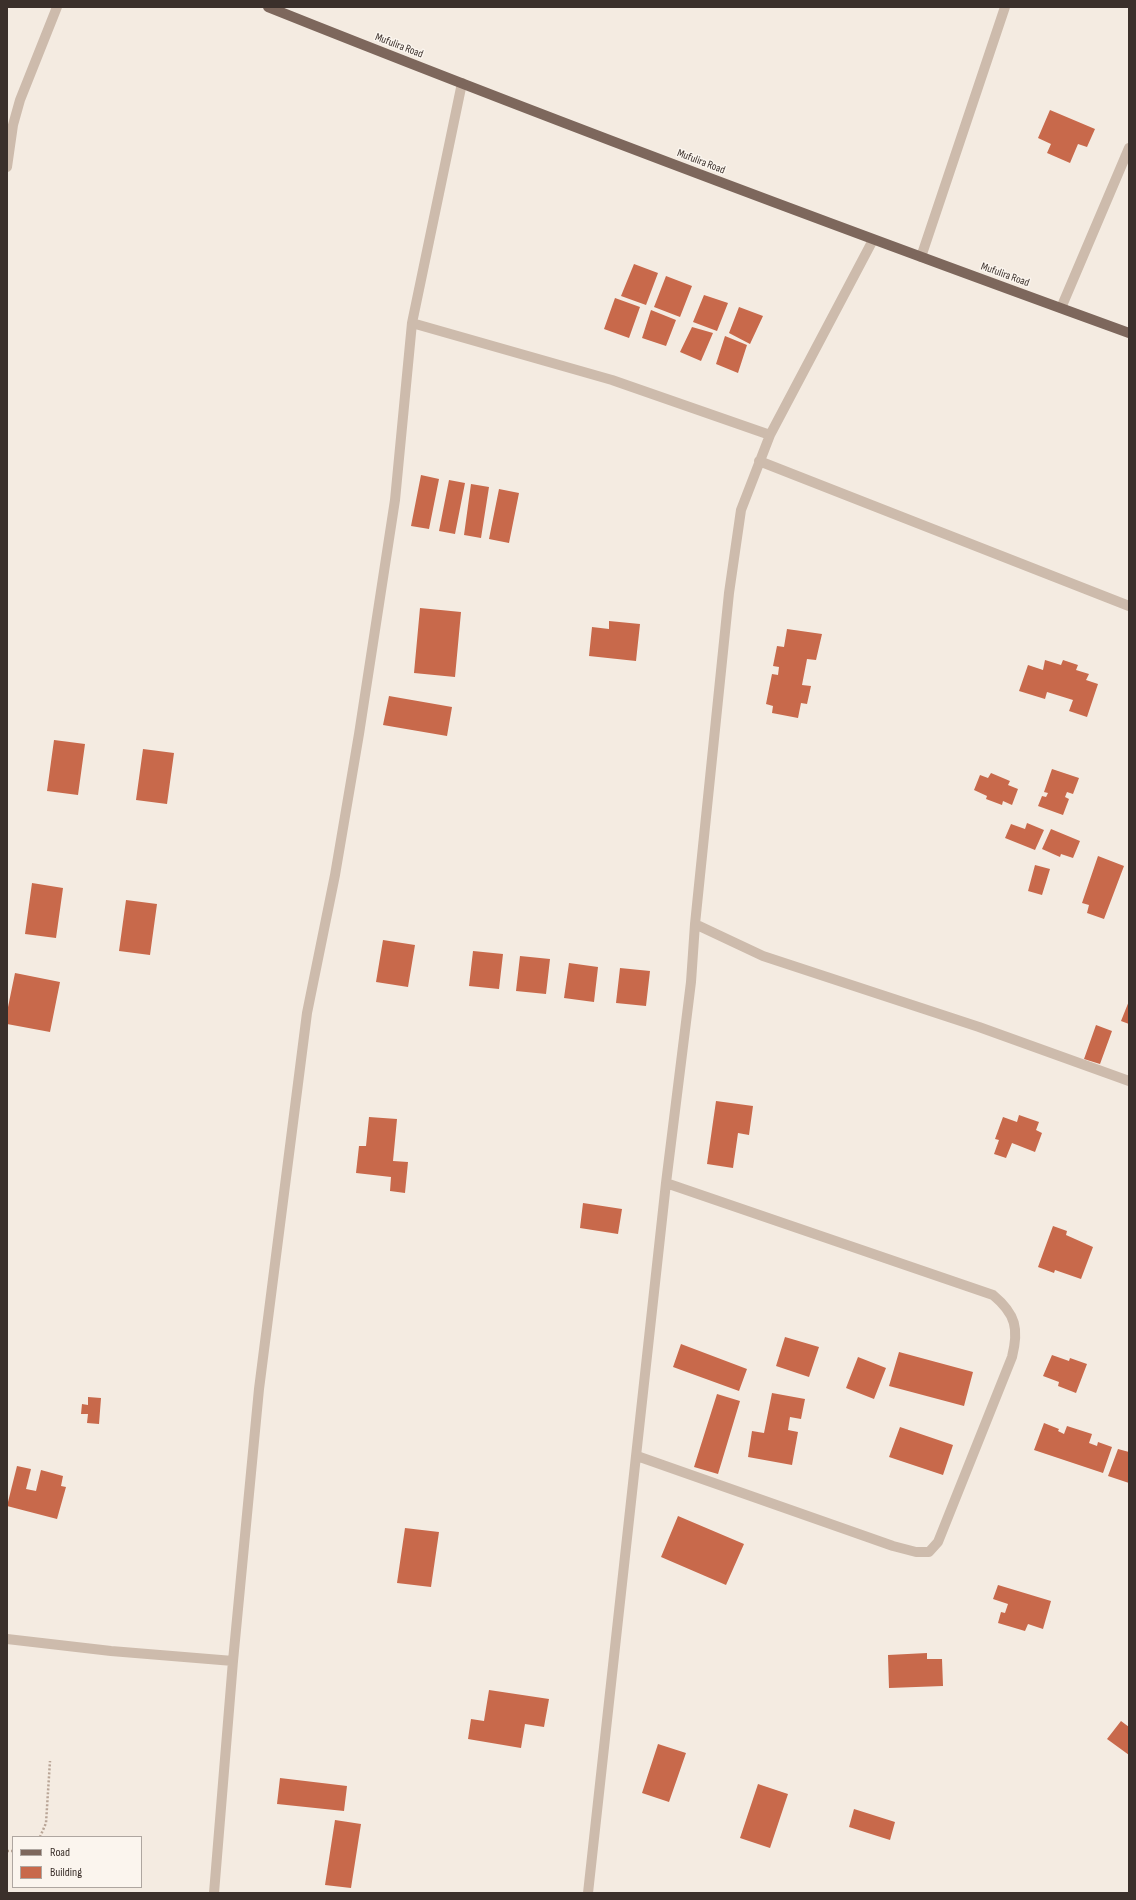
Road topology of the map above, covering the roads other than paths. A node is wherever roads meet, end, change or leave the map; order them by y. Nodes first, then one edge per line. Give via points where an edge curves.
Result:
1 (58, 7) edge
2 (268, 7) edge
3 (1005, 7) edge
4 (462, 83) junction
5 (1129, 148) edge
6 (7, 167) edge
7 (873, 240) junction
8 (921, 257) junction
9 (1061, 308) junction
10 (412, 323) junction
11 (1129, 333) edge
12 (770, 436) junction
13 (759, 461) junction
14 (1129, 606) edge
15 (695, 924) junction
16 (1129, 1081) edge
17 (666, 1183) junction
18 (637, 1456) junction
19 (7, 1639) edge
20 (233, 1661) junction
21 (214, 1893) edge
22 (588, 1893) edge

1 - 6 street via 20,100 13,125
2 - 4 main road, Mufulira Road
3 - 8 street
4 - 7 main road, Mufulira Road
4 - 10 street
5 - 9 street
7 - 8 main road, Mufulira Road
7 - 12 street
8 - 9 main road, Mufulira Road
9 - 11 main road, Mufulira Road
10 - 12 street via 612,380
10 - 20 street via 395,500 359,734 307,1013 263,1359
12 - 13 street
13 - 14 street
13 - 15 street via 741,510 729,593
15 - 16 street via 763,956 978,1027
15 - 17 street via 691,982
17 - 18 street
17 - 18 street via 993,1295 1006,1306 1013,1321 1016,1339 1012,1357 938,1542 929,1552 916,1552 893,1546
18 - 22 street
19 - 20 street
20 - 21 street

